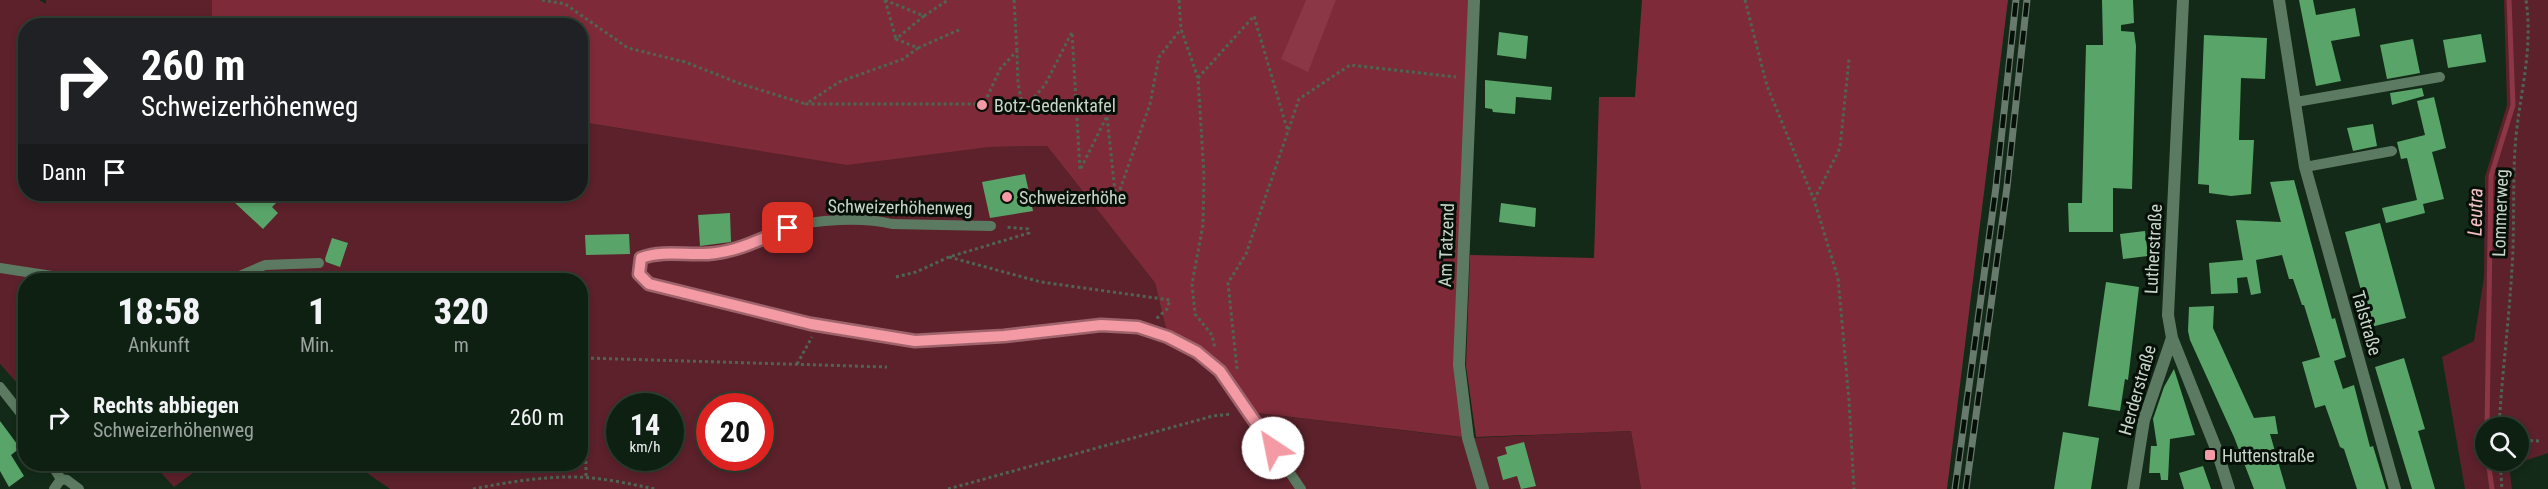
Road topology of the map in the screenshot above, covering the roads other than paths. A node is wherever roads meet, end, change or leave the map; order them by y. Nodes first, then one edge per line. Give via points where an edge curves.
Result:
1 (1474, 0) edge
2 (2183, 0) edge
3 (2279, 0) edge
4 (2440, 77) dead end
5 (2296, 102) junction
6 (2392, 151) dead end
7 (2305, 167) junction
8 (991, 226) dead end
9 (319, 263) dead end
10 (0, 268) edge
11 (32, 273) edge
12 (246, 273) edge
13 (2172, 338) junction
14 (0, 387) edge
15 (18, 410) edge
16 (56, 471) edge
17 (61, 479) junction
18 (54, 489) edge
19 (79, 489) edge
20 (1301, 489) edge
21 (1483, 489) edge
22 (2133, 489) edge
23 (2229, 489) edge
24 (2394, 489) edge

1 - 21 street, Am Tatzend via 1460,365 1468,438
2 - 13 street, Lutherstraße via 2168,296
3 - 5 street, Talstraße
4 - 5 lane
5 - 7 street, Talstraße
6 - 7 lane
7 - 24 street, Talstraße
8 - 20 lane, Schweizerhöhenweg via 892,224 876,220 807,223 716,254 654,253 641,258 639,274 649,284 740,308 915,341 1101,325 1138,327 1197,352 1220,371
9 - 12 lane via 265,265
10 - 11 lane
13 - 22 street, Herderstraße via 2144,420
13 - 23 street, Lutherstraße
14 - 15 lane
16 - 17 lane
17 - 18 lane
17 - 19 lane

